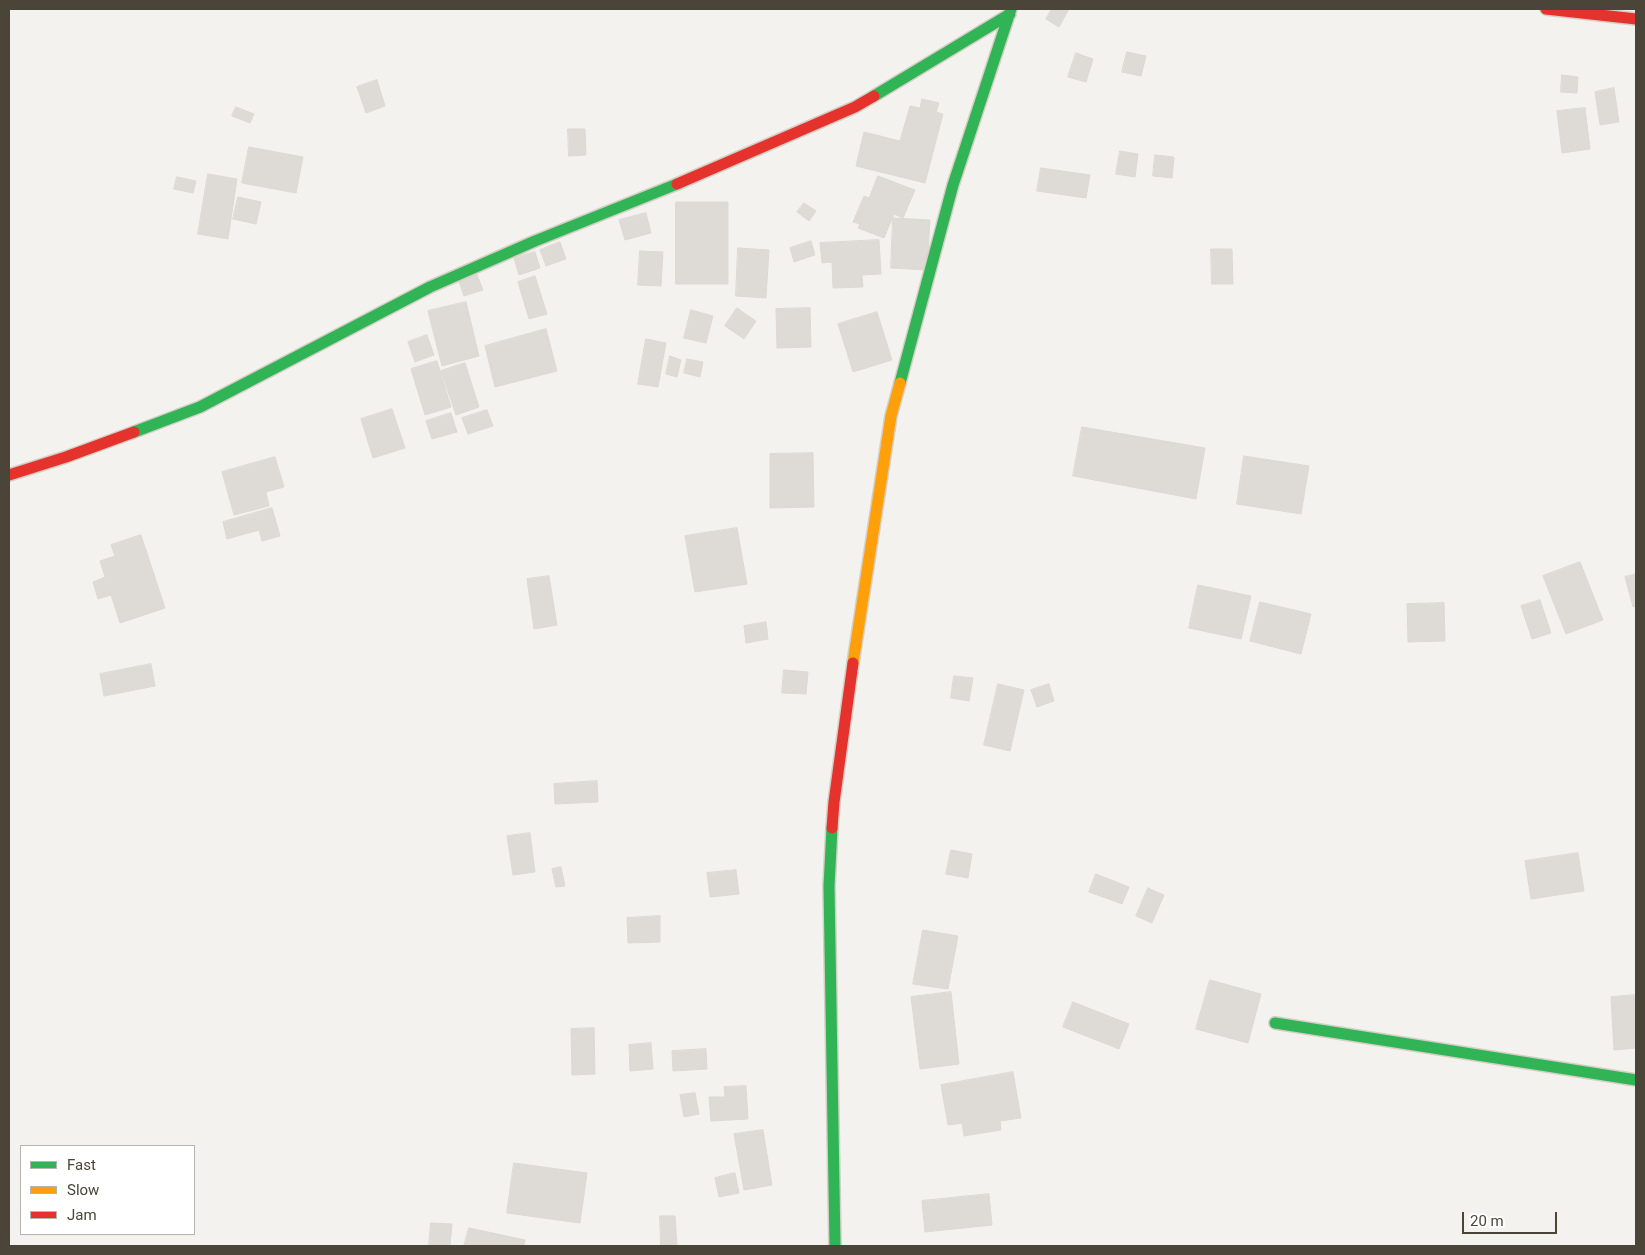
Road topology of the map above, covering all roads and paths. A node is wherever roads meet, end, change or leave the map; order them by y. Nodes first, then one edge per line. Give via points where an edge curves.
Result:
1 (1546, 9) edge
2 (1010, 11) edge
3 (1636, 19) edge
4 (9, 475) edge
5 (1274, 1023) dead end
6 (1636, 1080) edge
7 (835, 1246) edge

1 - 3 street
2 - 4 street via 855,107 430,287 200,407
2 - 7 street via 953,185 890,416 858,626 834,802 829,886
5 - 6 street

